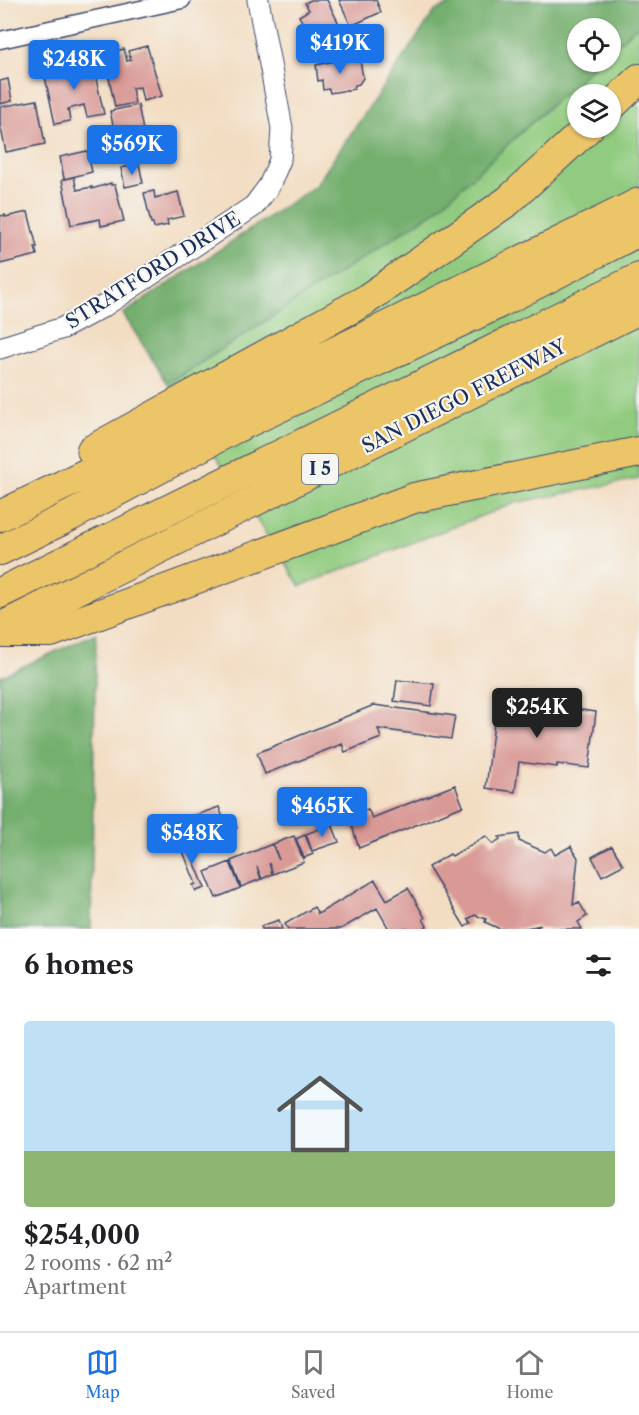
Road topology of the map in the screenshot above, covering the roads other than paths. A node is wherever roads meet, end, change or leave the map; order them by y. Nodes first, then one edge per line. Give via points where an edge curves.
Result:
1 (182, 0) edge
2 (258, 0) edge
3 (0, 40) edge
4 (639, 79) edge
5 (621, 96) edge
6 (577, 138) edge
7 (639, 203) edge
8 (639, 231) edge
9 (639, 278) edge
10 (639, 309) edge
11 (0, 348) edge
12 (639, 452) edge
13 (0, 500) edge
14 (0, 516) edge
15 (0, 550) edge
16 (0, 593) edge
17 (0, 630) edge

1 - 3 street
2 - 11 street, STRATFORD DRIVE via 282,128 280,160 269,186 254,206 104,306 63,328
4 - 5 highway
6 - 13 highway via 508,201 364,301
7 - 14 highway
8 - 15 highway via 491,307 233,429
9 - 16 highway
10 - 17 highway, SAN DIEGO FREEWAY / I 5
12 - 17 highway via 414,498 51,632

